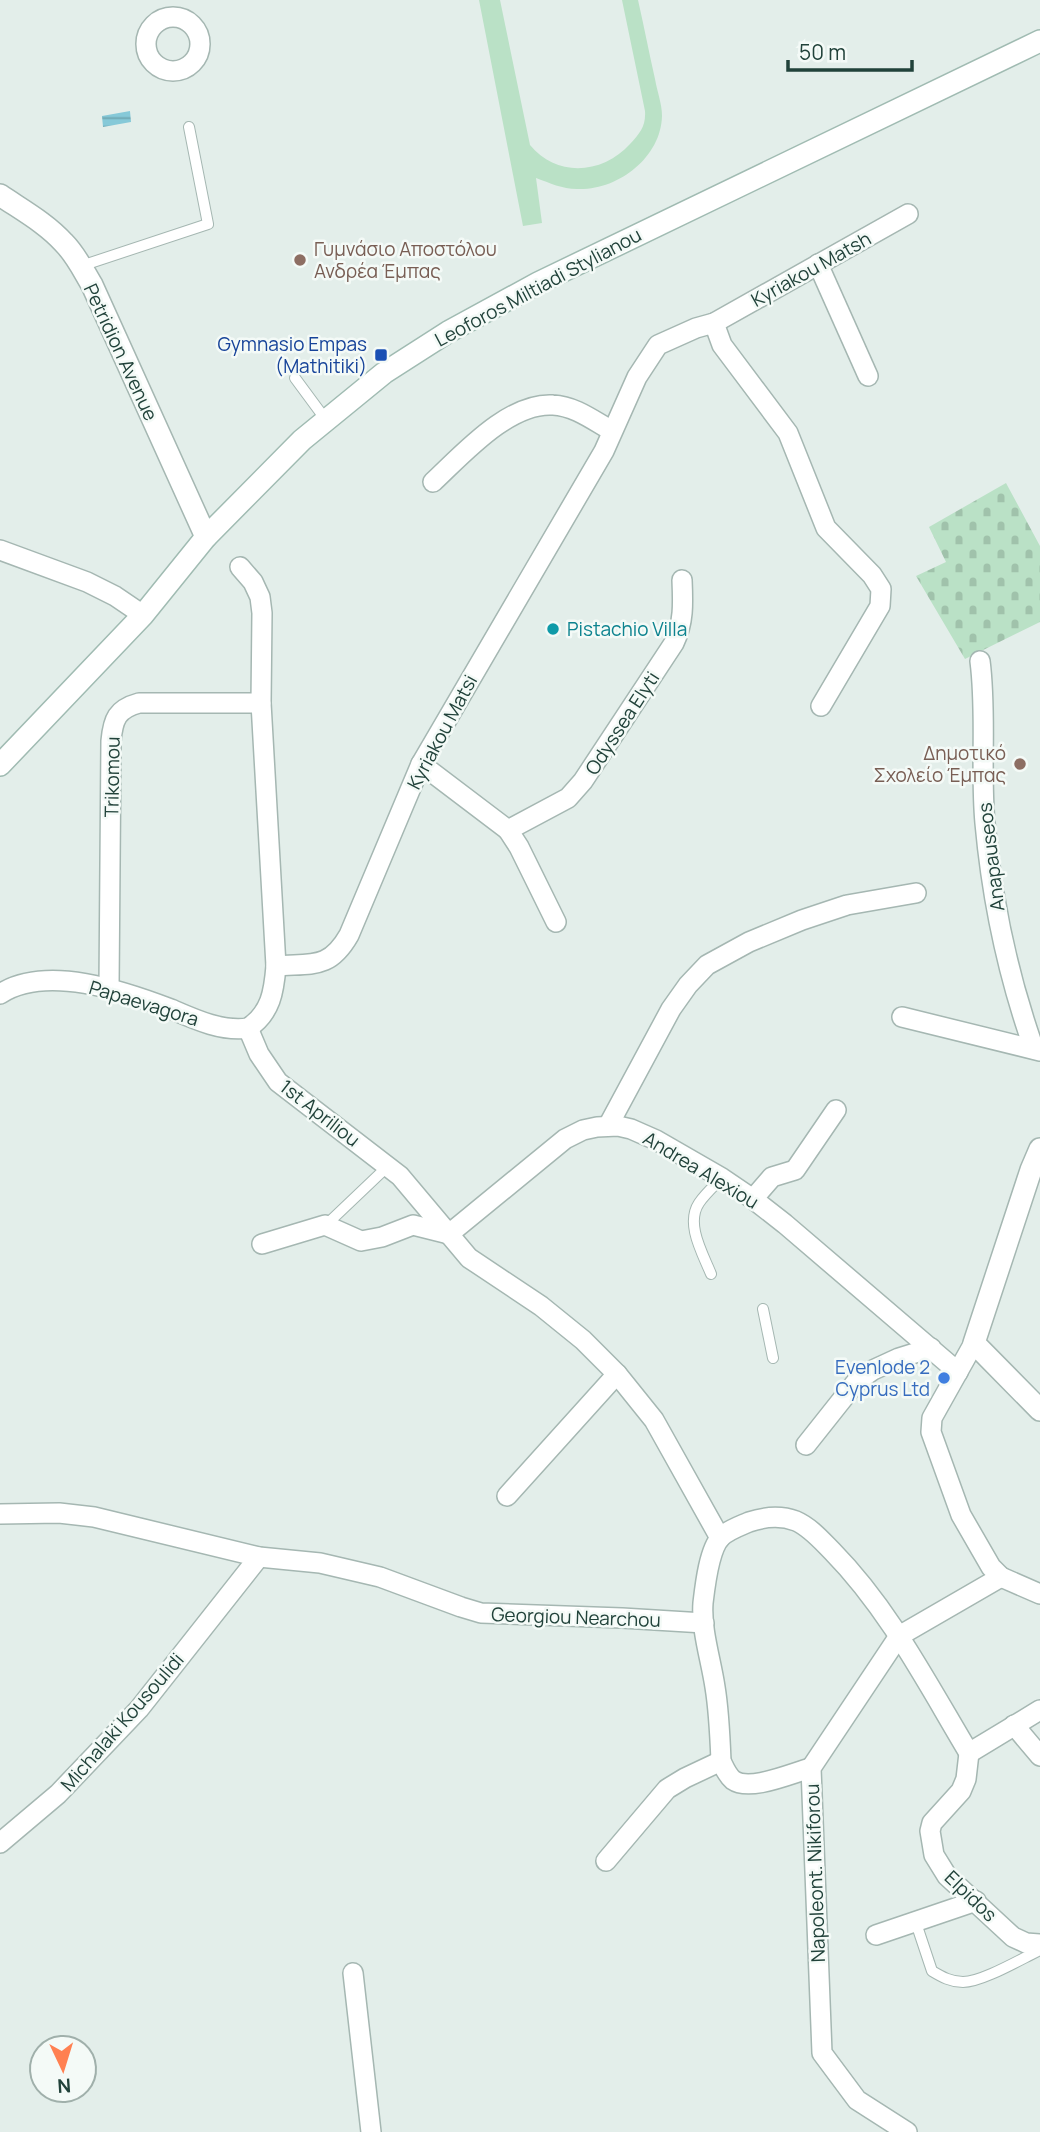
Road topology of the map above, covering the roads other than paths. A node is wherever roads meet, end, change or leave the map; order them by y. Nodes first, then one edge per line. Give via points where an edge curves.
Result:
1 (155, 0) edge
2 (163, 19) dead end
3 (1040, 41) edge
4 (189, 127) dead end
5 (0, 195) edge
6 (908, 214) dead end
7 (818, 264) junction
8 (81, 266) junction
9 (714, 323) junction
10 (868, 376) dead end
11 (295, 378) dead end
12 (326, 420) junction
13 (612, 431) junction
14 (433, 482) dead end
15 (206, 537) junction
16 (0, 550) edge
17 (240, 567) dead end
18 (682, 580) dead end
19 (143, 615) junction
20 (980, 661) dead end
21 (261, 703) junction
22 (821, 706) dead end
23 (421, 764) junction
24 (0, 765) edge
25 (508, 830) junction
26 (916, 893) dead end
27 (556, 922) dead end
28 (276, 966) junction
29 (108, 988) junction
30 (0, 994) edge
31 (902, 1017) dead end
32 (248, 1028) junction
33 (1037, 1050) edge
34 (836, 1110) dead end
35 (608, 1126) junction
36 (1040, 1149) edge
37 (388, 1166) junction
38 (722, 1178) junction
39 (753, 1199) junction
40 (326, 1225) junction
41 (449, 1234) junction
42 (262, 1244) dead end
43 (711, 1274) dead end
44 (762, 1309) dead end
45 (974, 1343) junction
46 (931, 1348) junction
47 (774, 1358) dead end
48 (958, 1373) junction
49 (617, 1374) junction
50 (1040, 1410) edge
51 (806, 1445) dead end
52 (507, 1496) dead end
53 (0, 1514) edge
54 (720, 1538) junction
55 (259, 1557) junction
56 (1001, 1577) junction
57 (1040, 1594) edge
58 (704, 1623) junction
59 (899, 1636) junction
60 (1040, 1710) edge
61 (1014, 1726) junction
62 (969, 1753) junction
63 (1040, 1756) edge
64 (721, 1760) junction
65 (811, 1768) junction
66 (0, 1843) edge
67 (606, 1860) dead end
68 (976, 1901) junction
69 (916, 1923) junction
70 (876, 1935) dead end
71 (1040, 1944) edge
72 (1040, 1950) edge
73 (353, 1973) dead end
74 (371, 2132) edge
75 (907, 2132) edge

1 - 2 street
3 - 12 main road, Leoforos Miltiadi Stylianou via 538,283 384,373
4 - 8 lane via 208,224
5 - 8 main road, Petridion Avenue via 44,225
6 - 7 street, Kyriakou Matsh
7 - 9 street, Kyriakou Matsh
7 - 10 street
8 - 15 main road, Petridion Avenue
9 - 13 street, Kyriakou Matsh via 658,345
9 - 22 street via 722,345 788,433 826,527 881,589 880,606
11 - 12 lane
12 - 15 main road, Leoforos Miltiadi Stylianou
13 - 14 street via 578,411 553,405 529,408 489,429
13 - 23 street, Kyriakou Matsi
15 - 19 main road, Leoforos Miltiadi Stylianou
16 - 19 street via 87,582
17 - 21 street via 260,597
18 - 25 street, Odyssea Elyti via 681,629 583,781 568,798
19 - 24 main road, Leoforos Miltiadi Stylianou
20 - 33 street, Anapauseos via 985,823 996,904 1015,991
21 - 28 street
21 - 29 street, Trikomou via 139,703 127,706 113,724
23 - 25 street
23 - 28 street, Kyriakou Matsi via 341,948 318,963
25 - 27 street
26 - 35 street via 847,905 802,920 707,965 671,1009
28 - 32 street via 270,1003
29 - 30 street, Papaevagora via 26,982
29 - 32 street, Papaevagora via 221,1027
31 - 33 street
32 - 37 street, 1st Apriliou via 278,1082
34 - 39 street via 795,1170 772,1177
35 - 38 street, Andrea Alexiou via 631,1129 656,1140
35 - 41 street, Andrea Alexiou via 565,1139
36 - 45 main road
37 - 40 lane
37 - 41 street, 1st Apriliou
38 - 39 street, Andrea Alexiou
38 - 43 lane via 694,1214 697,1240
39 - 46 street, Andrea Alexiou
40 - 41 street via 361,1241 413,1225
40 - 42 street
41 - 49 street, 1st Apriliou via 469,1258 541,1306
44 - 47 lane
45 - 48 street
45 - 50 main road
46 - 48 street, Andrea Alexiou
46 - 51 street via 899,1358 856,1382
48 - 56 street via 932,1418 931,1432 961,1515
49 - 52 street
49 - 54 street, 1st Apriliou via 654,1420
53 - 55 street, Georgiou Nearchou via 94,1517
54 - 58 street via 705,1587
54 - 59 street via 761,1518 799,1522 857,1577
55 - 58 street, Georgiou Nearchou via 320,1563 380,1577 481,1613
55 - 66 street, Michalaki Kousoulidi via 139,1709 58,1794
56 - 57 street
56 - 59 street, Napoleont. Nikiforou
58 - 64 street via 716,1691
59 - 62 street
59 - 65 street, Napoleont. Nikiforou
60 - 61 street
61 - 62 street
61 - 63 street
62 - 68 street, Elpidos via 961,1791 930,1831 940,1866
64 - 65 street via 734,1781 752,1785
64 - 67 street via 667,1789
65 - 75 street, Napoleont. Nikiforou via 822,2053 857,2100
68 - 69 street
68 - 71 street, Elpidos via 1013,1937
69 - 70 street
69 - 72 lane via 932,1971 947,1980 975,1980
73 - 74 street

